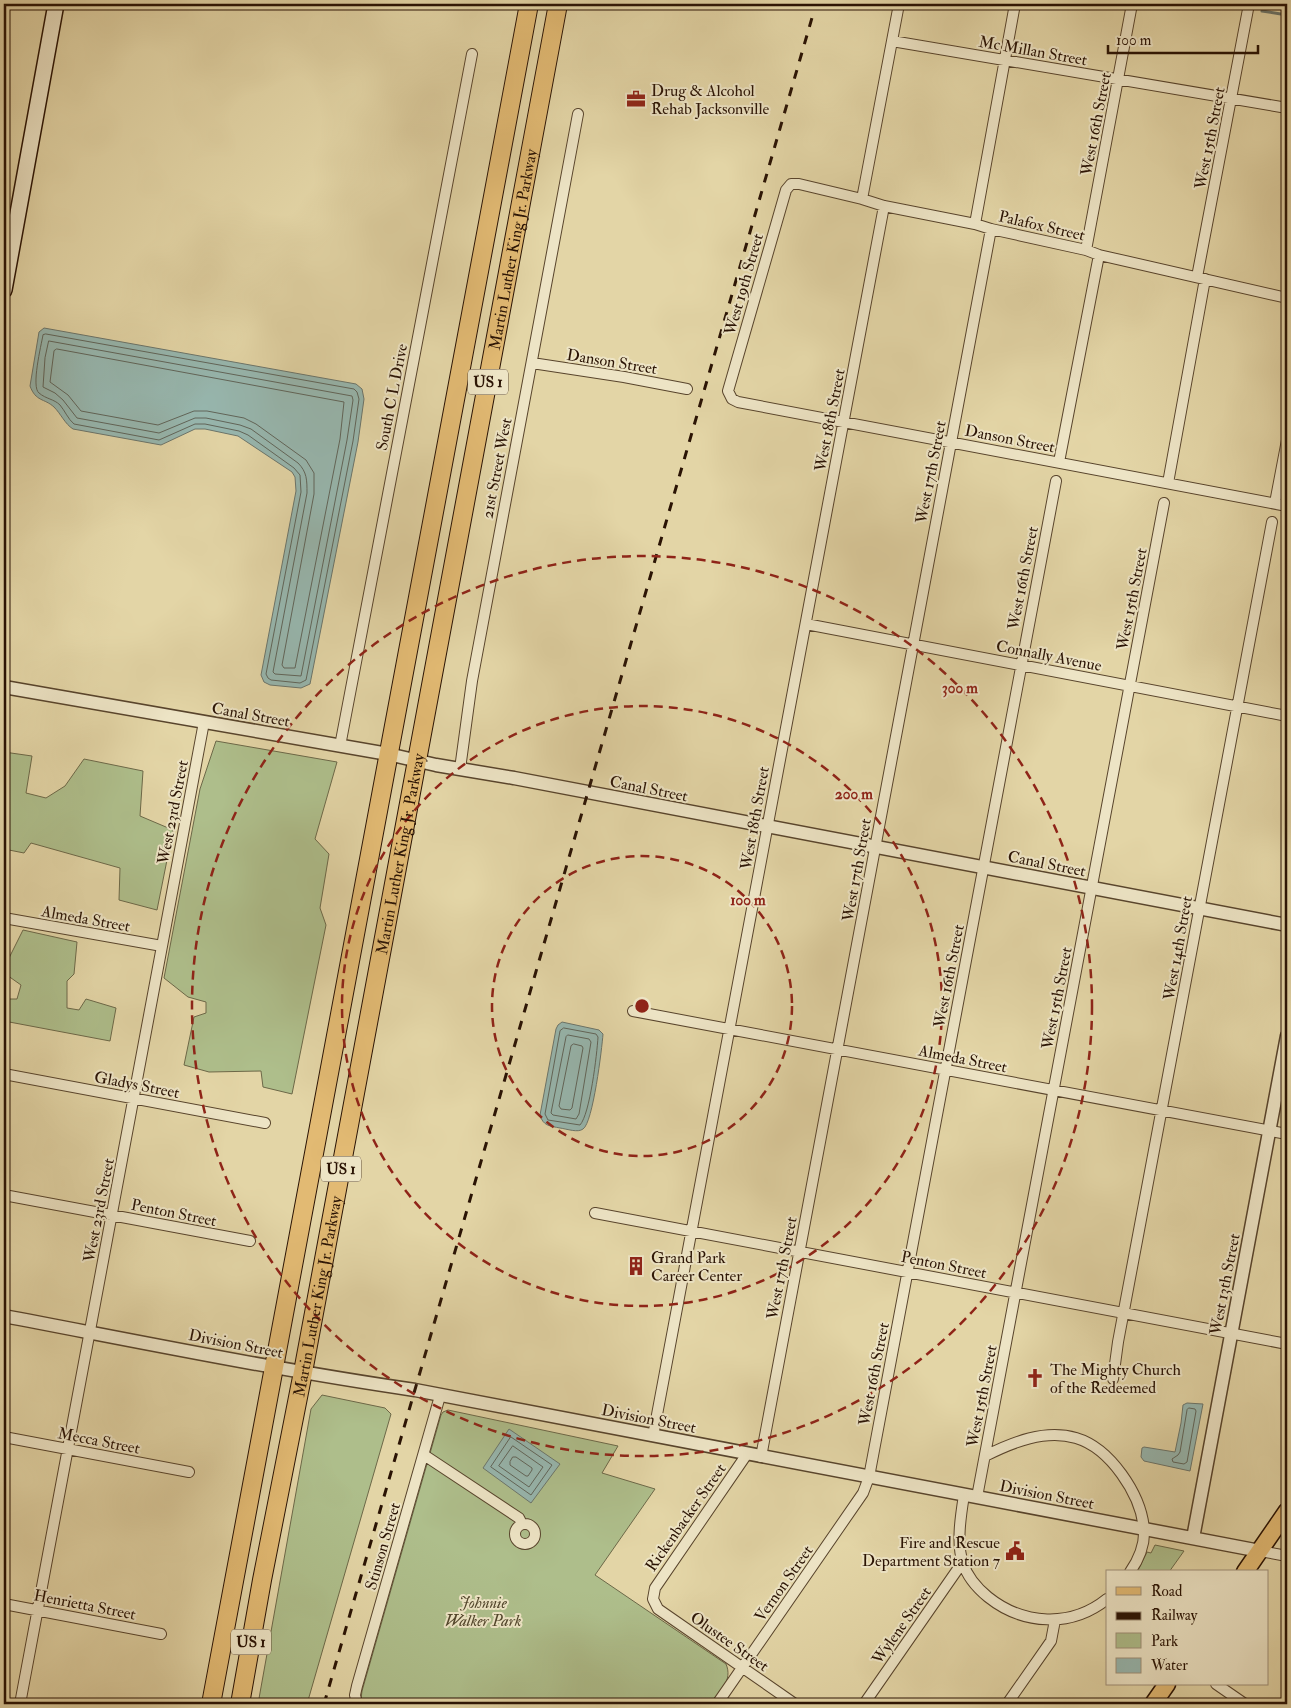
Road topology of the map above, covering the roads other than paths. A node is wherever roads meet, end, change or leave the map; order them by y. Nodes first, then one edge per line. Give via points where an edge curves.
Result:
1 (56, 4) edge
2 (529, 4) edge
3 (558, 4) edge
4 (899, 4) edge
5 (1016, 4) edge
6 (1132, 4) edge
7 (1249, 4) edge
8 (892, 40) junction
9 (472, 54) dead end
10 (1006, 60) junction
11 (1118, 80) junction
12 (1232, 98) junction
13 (1287, 108) edge
14 (578, 114) dead end
15 (791, 184) joint
16 (862, 199) junction
17 (884, 206) junction
18 (975, 224) junction
19 (991, 230) junction
20 (1086, 250) junction
21 (1099, 255) junction
22 (1201, 278) junction
23 (4, 290) edge
24 (1287, 298) edge
25 (532, 363) junction
26 (688, 389) dead end
27 (729, 395) joint
28 (844, 422) junction
29 (1287, 440) edge
30 (952, 442) junction
31 (1059, 462) junction
32 (1056, 481) dead end
33 (1168, 482) junction
34 (1164, 503) dead end
35 (1275, 503) junction
36 (1287, 506) edge
37 (1272, 522) dead end
38 (806, 624) junction
39 (913, 645) junction
40 (1021, 665) junction
41 (1129, 686) junction
42 (4, 687) edge
43 (1237, 706) junction
44 (1287, 716) edge
45 (204, 722) junction
46 (340, 746) junction
47 (388, 754) junction
48 (417, 761) junction
49 (460, 769) junction
50 (768, 827) junction
51 (876, 847) junction
52 (984, 867) junction
53 (1092, 888) junction
54 (1199, 908) junction
55 (4, 918) edge
56 (1287, 925) edge
57 (162, 946) junction
58 (632, 1011) dead end
59 (730, 1029) junction
60 (1287, 1036) edge
61 (838, 1049) junction
62 (945, 1070) junction
63 (4, 1074) edge
64 (1054, 1090) junction
65 (135, 1098) junction
66 (1162, 1111) junction
67 (265, 1123) dead end
68 (1270, 1131) junction
69 (1287, 1134) edge
70 (4, 1195) edge
71 (595, 1213) dead end
72 (112, 1215) junction
73 (692, 1232) junction
74 (250, 1241) dead end
75 (800, 1252) junction
76 (907, 1272) junction
77 (1016, 1293) junction
78 (1123, 1313) junction
79 (4, 1316) edge
80 (91, 1332) junction
81 (1231, 1333) junction
82 (1287, 1344) edge
83 (274, 1367) junction
84 (303, 1372) junction
85 (1113, 1379) dead end
86 (440, 1396) junction
87 (653, 1436) junction
88 (4, 1437) edge
89 (68, 1449) junction
90 (747, 1454) junction
91 (424, 1455) junction
92 (985, 1456) junction
93 (761, 1457) junction
94 (189, 1472) dead end
95 (869, 1477) junction
96 (971, 1496) junction
97 (1287, 1511) edge
98 (522, 1524) dead end
99 (1144, 1530) junction
100 (1193, 1538) junction
101 (1260, 1551) junction
102 (1287, 1556) edge
103 (962, 1563) junction
104 (1131, 1570) edge
105 (1246, 1570) edge
106 (653, 1599) joint
107 (4, 1604) edge
108 (1105, 1604) edge
109 (38, 1610) junction
110 (1055, 1620) junction
111 (161, 1634) dead end
112 (742, 1668) junction
113 (1166, 1686) edge
114 (1219, 1686) edge
115 (20, 1704) edge
116 (211, 1704) edge
117 (240, 1704) edge
118 (357, 1704) edge
119 (717, 1704) edge
120 (795, 1704) edge
121 (864, 1704) edge
122 (1007, 1704) edge
123 (1154, 1704) edge
124 (1245, 1704) edge

1 - 23 main road
2 - 47 highway, Martin Luther King Jr. Parkway / US 1
3 - 48 highway, Martin Luther King Jr. Parkway / US 1
4 - 8 street
5 - 10 street
6 - 11 street, West 16th Street
7 - 12 street, West 15th Street
8 - 10 street, Mc Millan Street
8 - 16 street
9 - 46 street, South C L Drive
10 - 11 street, Mc Millan Street
10 - 18 street
11 - 12 street, Mc Millan Street
11 - 20 street, West 16th Street
12 - 13 street, Mc Millan Street
12 - 22 street, West 15th Street
14 - 25 street, 21st Street West
15 - 16 street, Palafox Street
15 - 27 street, West 19th Street via 783,200
16 - 17 street, Palafox Street
17 - 18 street, Palafox Street
17 - 28 street, West 18th Street
18 - 19 street, Palafox Street
19 - 20 street, Palafox Street
19 - 30 street, West 17th Street
20 - 21 street, Palafox Street
21 - 22 street, Palafox Street
21 - 31 street
22 - 24 street, Palafox Street
22 - 33 street, West 15th Street
25 - 26 street, Danson Street
25 - 49 street, 21st Street West via 472,681
27 - 28 street, Danson Street via 738,402
28 - 30 street, Danson Street
28 - 38 street, West 18th Street
29 - 35 street
30 - 31 street, Danson Street
30 - 39 street, West 17th Street
31 - 33 street, Danson Street
32 - 40 street, West 16th Street
33 - 35 street, Danson Street
34 - 41 street, West 15th Street
35 - 36 street, Danson Street
37 - 43 street, West 14th Street
38 - 39 street, Connally Avenue
38 - 50 street, West 18th Street
39 - 40 street, Connally Avenue
39 - 51 street, West 17th Street
40 - 41 street, Connally Avenue
40 - 52 street, West 16th Street
41 - 43 street, Connally Avenue
41 - 53 street, West 15th Street
42 - 45 street, Canal Street
43 - 44 street, Connally Avenue
43 - 54 street, West 14th Street
45 - 46 street, Canal Street
45 - 57 street, West 23rd Street
46 - 47 street, Canal Street
47 - 48 street, Canal Street
47 - 83 highway, Martin Luther King Jr. Parkway / US 1
48 - 49 street, Canal Street
48 - 84 highway, Martin Luther King Jr. Parkway / US 1
49 - 50 street, Canal Street
50 - 51 street, Canal Street
50 - 59 street, West 18th Street
51 - 52 street, Canal Street
51 - 61 street, West 17th Street
52 - 53 street, Canal Street
52 - 62 street, West 16th Street
53 - 54 street, Canal Street
53 - 64 street, West 15th Street
54 - 56 street, Canal Street
54 - 66 street, West 14th Street
55 - 57 street, Almeda Street
57 - 65 street, West 23rd Street
58 - 59 street, Almeda Street
59 - 61 street, Almeda Street
59 - 73 street, West 18th Street
60 - 68 street, West 13th Street
61 - 62 street, Almeda Street
61 - 75 street, West 17th Street
62 - 64 street, Almeda Street
62 - 76 street, West 16th Street
63 - 65 street, Gladys Street
64 - 66 street, Almeda Street
64 - 77 street, West 15th Street
65 - 67 street, Gladys Street
65 - 72 street, West 23rd Street
66 - 68 street, Almeda Street
66 - 78 street, West 14th Street
68 - 69 street, Almeda Street
68 - 81 street, West 13th Street
70 - 72 street, Penton Street
71 - 73 street, Penton Street
72 - 74 street, Penton Street
72 - 80 street, West 23rd Street
73 - 75 street, Penton Street
73 - 87 street, West 18th Street
75 - 76 street, Penton Street
75 - 93 street, West 17th Street
76 - 77 street, Penton Street
76 - 95 street, West 16th Street
77 - 78 street, Penton Street
77 - 92 street, West 15th Street
78 - 81 street, Penton Street
78 - 85 street, West 14th Street
79 - 80 street, Division Street
80 - 83 street, Division Street
80 - 89 street, West 23rd Street
81 - 82 street, Penton Street
81 - 100 street, West 13th Street
83 - 84 street, Division Street
83 - 116 highway, Martin Luther King Jr. Parkway / US 1
84 - 86 street, Division Street
84 - 117 highway, Martin Luther King Jr. Parkway / US 1
86 - 87 street, Division Street
86 - 91 street, Stinson Street
87 - 90 street, Division Street
88 - 89 street, Mecca Street
89 - 94 street, Mecca Street
89 - 109 street, West 23rd Street
90 - 93 street, Division Street
90 - 106 street, Rickenbacker Street via 654,1588
91 - 98 street via 519,1518
91 - 118 street, Stinson Street via 357,1686
92 - 96 street, West 15th Street
92 - 99 street via 1033,1438 1068,1436 1088,1443 1104,1453 1132,1491
93 - 95 street, Division Street
95 - 96 street, Division Street
95 - 112 street, Vernon Street via 863,1493
96 - 99 street, Division Street
96 - 103 street, West 15th Street via 960,1519
97 - 101 main road
99 - 100 street, Division Street
99 - 104 street via 1141,1552
100 - 101 street, Division Street
101 - 102 street, Division Street
101 - 105 main road
103 - 110 street via 972,1581 998,1604 1027,1617
103 - 121 street, Wylene Street
106 - 112 street, Olustee Street via 658,1609
107 - 109 street, Henrietta Street
108 - 110 street via 1073,1617
109 - 111 street, Henrietta Street
109 - 115 street, West 23rd Street
110 - 122 street via 1051,1640
112 - 119 street, Vernon Street
112 - 120 street, Olustee Street
113 - 123 main road
114 - 124 street

